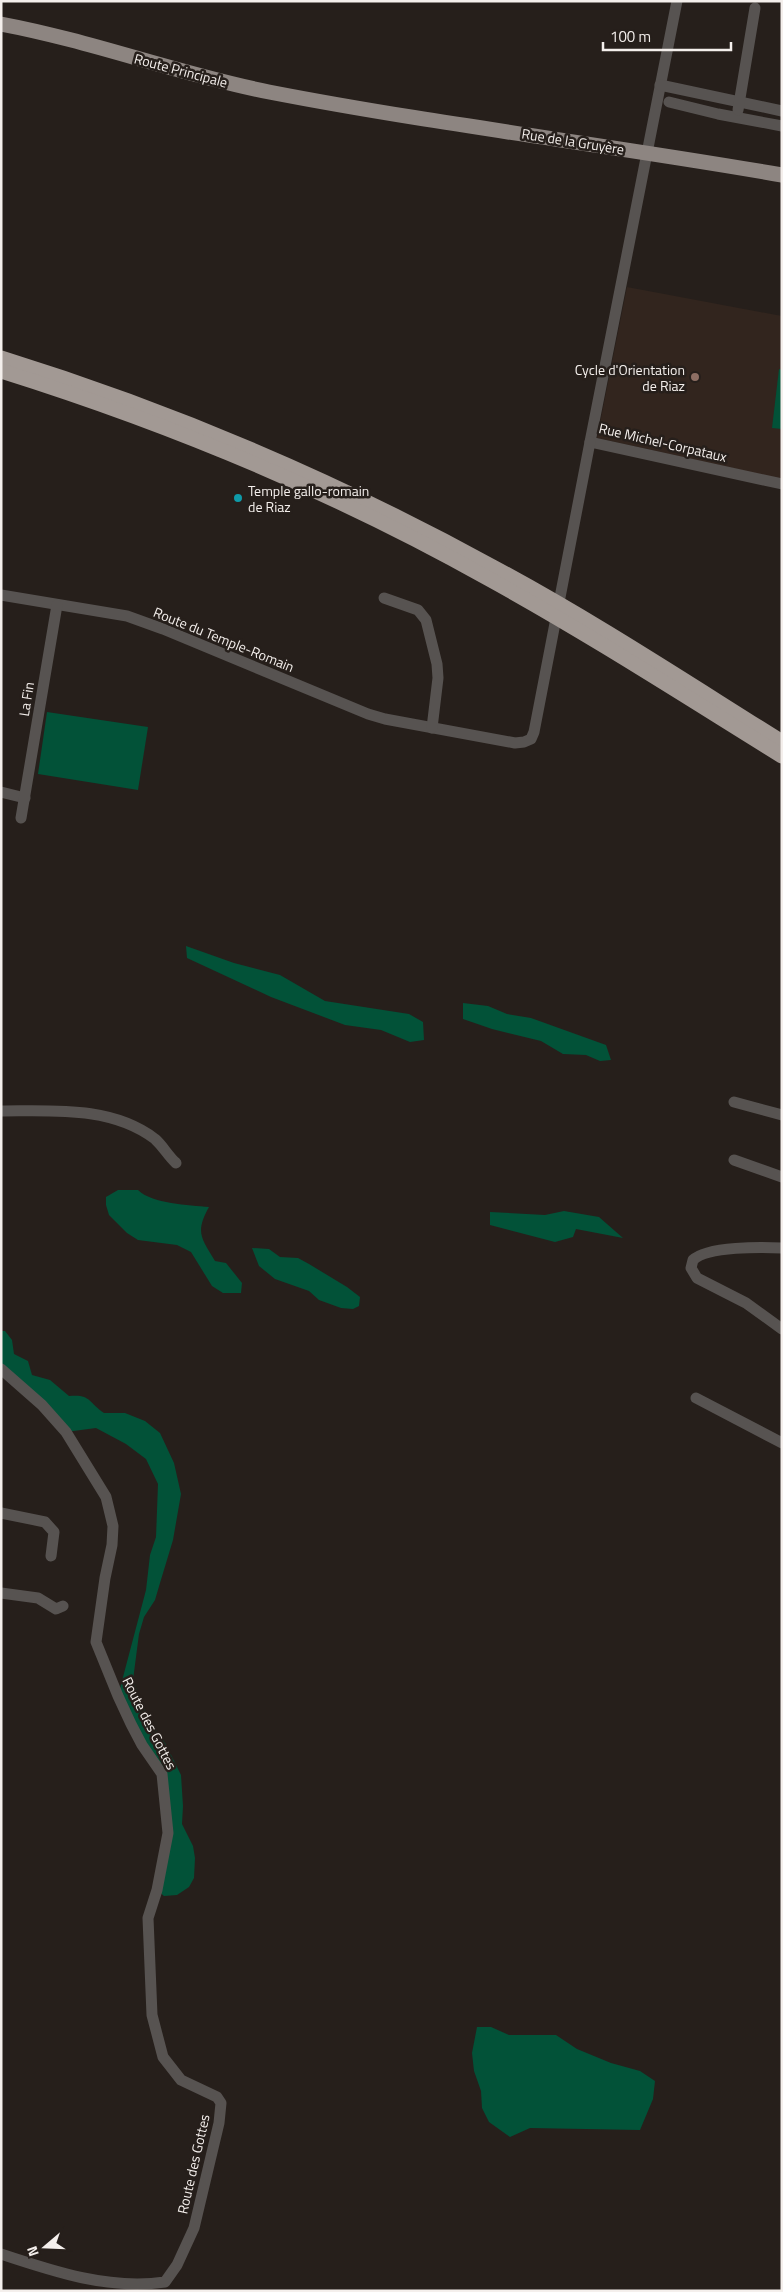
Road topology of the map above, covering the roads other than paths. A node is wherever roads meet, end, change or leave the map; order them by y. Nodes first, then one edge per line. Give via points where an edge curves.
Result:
1 (677, 1) edge
2 (755, 8) dead end
3 (1, 24) edge
4 (660, 85) junction
5 (669, 102) dead end
6 (739, 103) junction
7 (363, 108) joint
8 (782, 111) edge
9 (737, 117) junction
10 (782, 126) edge
11 (646, 153) junction
12 (782, 175) edge
13 (1, 358) edge
14 (1, 371) edge
15 (590, 442) junction
16 (782, 484) edge
17 (1, 595) edge
18 (384, 598) dead end
19 (57, 605) junction
20 (432, 728) junction
21 (782, 742) edge
22 (782, 756) edge
23 (1, 792) edge
24 (25, 798) junction
25 (21, 818) dead end
26 (734, 1102) dead end
27 (1, 1111) edge
28 (782, 1115) edge
29 (734, 1160) dead end
30 (176, 1163) dead end
31 (782, 1177) edge
32 (782, 1248) edge
33 (782, 1329) edge
34 (1, 1369) edge
35 (696, 1398) dead end
36 (782, 1443) edge
37 (1, 1513) edge
38 (51, 1556) dead end
39 (1, 1592) edge
40 (63, 1606) dead end
41 (1, 2254) edge

1 - 4 street, Rue Michel-Corpataux
2 - 6 street
3 - 7 main road, Route Principale via 42,32 245,87
4 - 6 street
4 - 11 street, Rue Michel-Corpataux
5 - 9 street
6 - 8 street
6 - 9 street
7 - 11 main road, Rue de la Gruyère
9 - 10 street
11 - 12 main road, Rue de la Gruyère
11 - 15 street, Rue Michel-Corpataux
13 - 21 highway via 162,413 383,509 562,606
14 - 22 highway via 164,427 271,471 386,525 489,578
15 - 16 street, Rue Michel-Corpataux
15 - 20 street, Route du Temple-Romain via 531,739 515,743
17 - 19 street, Route du Temple-Romain
18 - 20 street via 418,610 426,620 438,678
19 - 20 street, Route du Temple-Romain via 127,616 368,714
19 - 24 street, La Fin
23 - 24 street
24 - 25 street, La Fin
26 - 28 street
27 - 30 street via 96,1114 110,1118 156,1140
29 - 31 street
32 - 33 street via 701,1254 693,1260 691,1268 697,1278 746,1303
34 - 41 street, Route des Gottes via 42,1405 66,1432 106,1498 113,1526 112,1545 96,1642 131,1724 162,1774 168,1833 148,1918 152,2015 163,2057 182,2080 217,2097 221,2103 194,2228 177,2265 165,2282 144,2285 111,2283 53,2271
35 - 36 street
37 - 38 street via 45,1522 54,1532
39 - 40 street via 38,1598 56,1609

